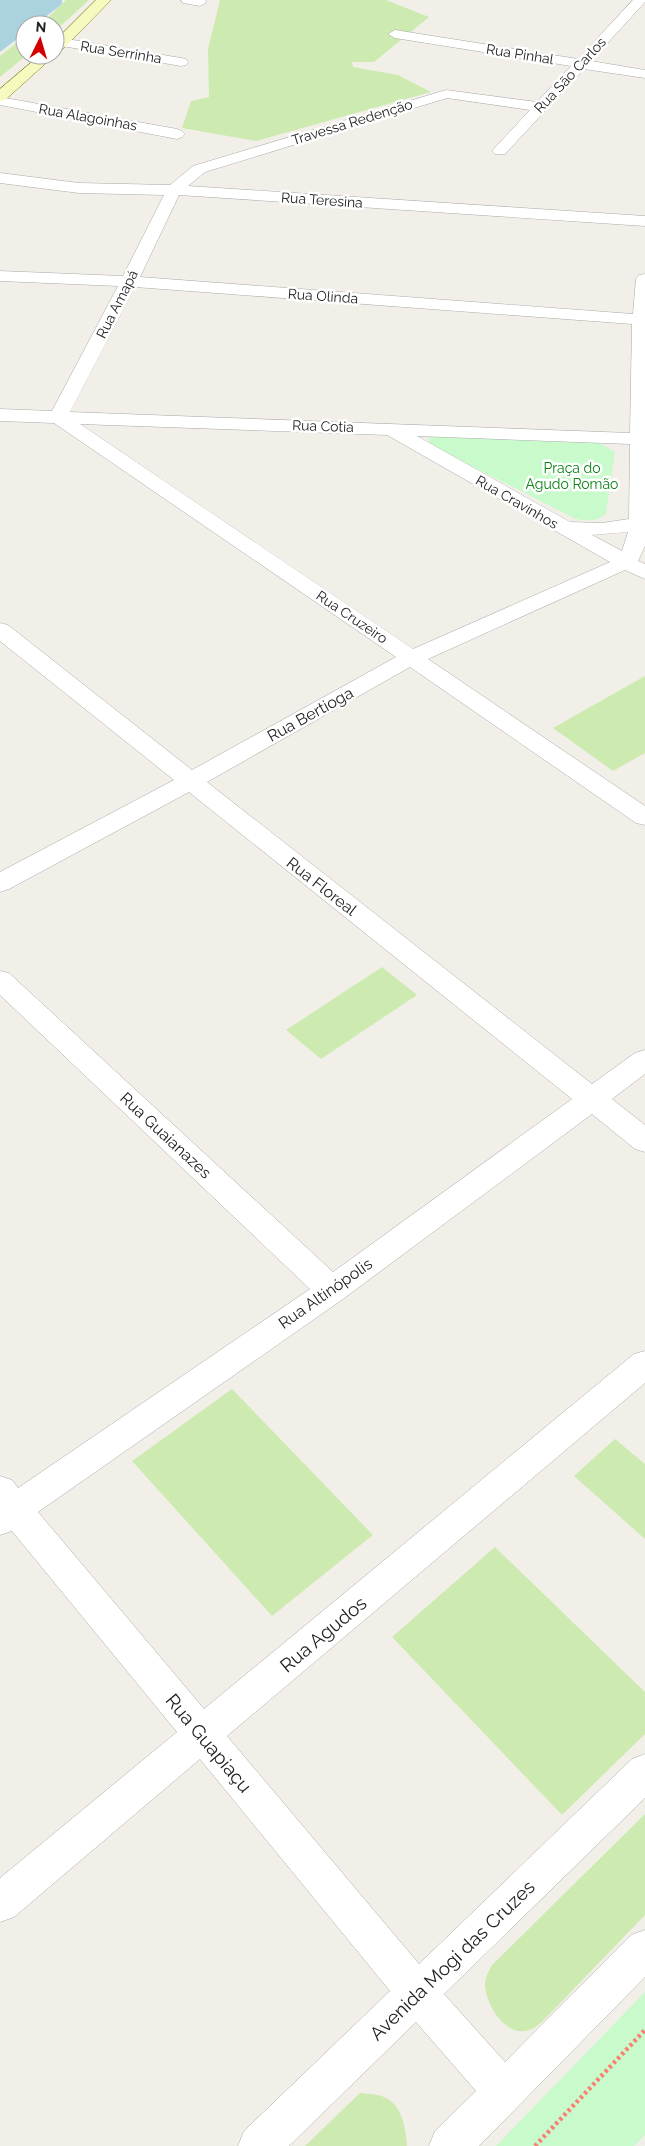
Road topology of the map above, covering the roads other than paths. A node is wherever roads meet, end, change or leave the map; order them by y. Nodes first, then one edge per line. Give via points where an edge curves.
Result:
1 (104, 0) edge
2 (640, 0) edge
3 (395, 34) dead end
4 (65, 39) edge
5 (65, 47) edge
6 (181, 62) dead end
7 (579, 64) junction
8 (37, 65) edge
9 (645, 74) edge
10 (0, 97) edge
11 (0, 101) edge
12 (539, 107) junction
13 (177, 134) dead end
14 (500, 151) dead end
15 (0, 178) edge
16 (174, 190) junction
17 (645, 221) edge
18 (0, 276) edge
19 (645, 279) edge
20 (130, 282) junction
21 (643, 320) edge
22 (0, 415) edge
23 (58, 417) junction
24 (390, 429) junction
25 (643, 439) edge
26 (639, 524) junction
27 (562, 528) junction
28 (636, 568) edge
29 (0, 630) edge
30 (411, 658) junction
31 (190, 782) junction
32 (645, 817) edge
33 (0, 883) edge
34 (0, 980) edge
35 (645, 1060) edge
36 (592, 1099) junction
37 (645, 1141) edge
38 (332, 1290) junction
39 (645, 1364) edge
40 (5, 1507) edge
41 (202, 1735) junction
42 (645, 1772) edge
43 (0, 1902) edge
44 (645, 1949) edge
45 (418, 1994) junction
46 (503, 2091) junction
47 (258, 2146) edge
48 (450, 2146) edge

1 - 4 main road
2 - 7 street, Rua São Carlos
3 - 7 street, Rua Pinhal
5 - 6 street, Rua Serrinha
7 - 9 street, Rua Pinhal
7 - 12 street, Rua São Carlos
8 - 10 main road
11 - 13 street, Rua Alagoinhas
12 - 14 street, Rua São Carlos
12 - 16 street, Travessa Redenção via 446,94 199,169
15 - 16 street, Rua Teresina via 48,186
16 - 17 street, Rua Teresina
16 - 20 street, Rua Amapá
18 - 20 street, Rua Olinda
19 - 21 street
20 - 21 street, Rua Olinda
20 - 23 street, Rua Amapá
21 - 25 street
22 - 23 street, Rua Cotia
23 - 24 street, Rua Cotia
23 - 30 street, Rua Cruzeiro
24 - 25 street, Rua Cotia
24 - 27 street, Rua Cravinhos
25 - 26 street
26 - 27 street via 602,529
26 - 28 street
27 - 28 street, Rua Cravinhos
28 - 30 street, Rua Bertioga
29 - 31 street, Rua Floreal
30 - 31 street, Rua Bertioga
30 - 32 street, Rua Cruzeiro
31 - 33 street, Rua Bertioga
31 - 36 street, Rua Floreal
34 - 38 street, Rua Guaianazes
35 - 36 street, Rua Altinópolis
36 - 37 street, Rua Floreal
36 - 38 street, Rua Altinópolis
38 - 40 street, Rua Altinópolis
39 - 41 street, Rua Agudos
40 - 41 street, Rua Guapiaçu
41 - 43 street, Rua Agudos
41 - 45 street, Rua Guapiaçu
42 - 45 street, Avenida Mogi das Cruzes
44 - 46 street
45 - 46 street, Rua Guapiaçu
45 - 47 street, Avenida Mogi das Cruzes
46 - 48 street

